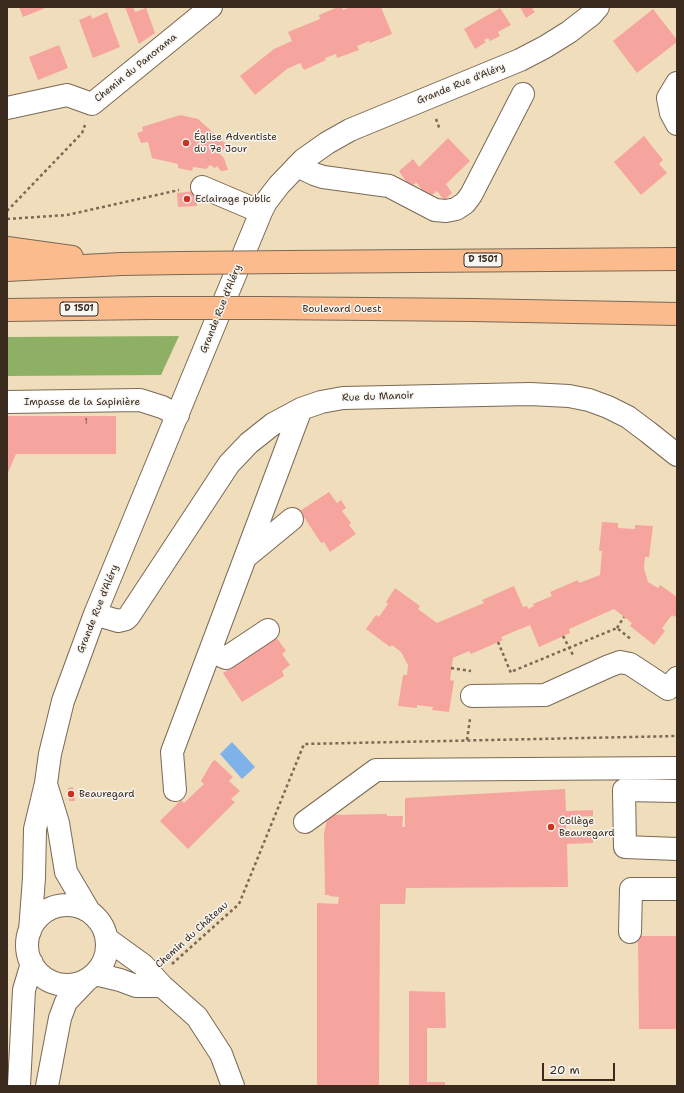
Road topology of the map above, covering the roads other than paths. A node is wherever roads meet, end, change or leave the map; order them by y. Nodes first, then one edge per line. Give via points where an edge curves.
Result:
1 (211, 7) edge
2 (598, 7) edge
3 (677, 83) edge
4 (523, 94) dead end
5 (7, 108) edge
6 (677, 124) edge
7 (297, 166) junction
8 (202, 187) road end
9 (261, 212) junction
10 (7, 248) edge
11 (677, 259) edge
12 (121, 264) junction
13 (7, 270) edge
14 (7, 310) edge
15 (677, 314) edge
16 (7, 402) edge
17 (302, 409) junction
18 (178, 415) junction
19 (677, 456) edge
20 (292, 519) dead end
21 (246, 557) junction
22 (95, 614) junction
23 (268, 630) dead end
24 (210, 652) junction
25 (677, 678) edge
26 (472, 696) dead end
27 (677, 768) edge
28 (46, 783) junction
29 (175, 790) dead end
30 (677, 791) edge
31 (305, 822) dead end
32 (677, 849) edge
33 (677, 889) edge
34 (89, 911) junction
35 (30, 931) junction
36 (630, 932) dead end
37 (107, 939) junction
38 (32, 963) junction
39 (90, 977) junction
40 (159, 982) junction
41 (19, 1086) edge
42 (47, 1086) edge
43 (233, 1086) edge

1 - 5 street, Chemin du Panorama via 92,104 67,95
2 - 7 street, Grande Rue d'Aléry via 569,32 545,47 520,60 350,130 327,143
3 - 6 street via 668,98 670,113
4 - 7 street via 471,195 456,209 435,210 389,186 323,177
7 - 9 street, Grande Rue d'Aléry via 279,185
8 - 9 street
9 - 18 street, Grande Rue d'Aléry
10 - 12 highway
11 - 12 highway, D 1501, bridge
12 - 13 highway, D 1501
14 - 15 highway, Boulevard Ouest / D 1501, bridge via 265,308
16 - 18 street, Impasse de la Sapinière via 140,400
17 - 19 street, Rue du Manoir via 343,398 530,394 569,396 589,400 628,417
17 - 21 street
17 - 22 street, Rue du Manoir via 273,424 228,464 126,619 118,621
18 - 22 street, Grande Rue d'Aléry
20 - 21 street
21 - 24 street
22 - 28 street, Grande Rue d'Aléry via 63,701
23 - 24 street via 226,658
24 - 29 street via 172,752
25 - 26 street via 668,689 630,664 620,662 545,695
27 - 31 street via 376,770
28 - 34 street, Grande Rue d'Aléry via 58,824 66,872
28 - 35 street, Grande Rue d'Aléry via 35,829
30 - 32 street via 624,790 625,847
33 - 36 street via 631,889
34 - 35 street via 78,906 54,907 35,920
34 - 37 street via 101,923
35 - 38 street via 28,953
37 - 39 street via 107,952 102,964
37 - 40 street via 143,965
38 - 39 street via 39,973 61,984 74,984
38 - 41 street via 24,990
39 - 40 street via 120,980 136,986
39 - 42 street via 66,1002 60,1018
40 - 43 street via 197,1017 221,1054

